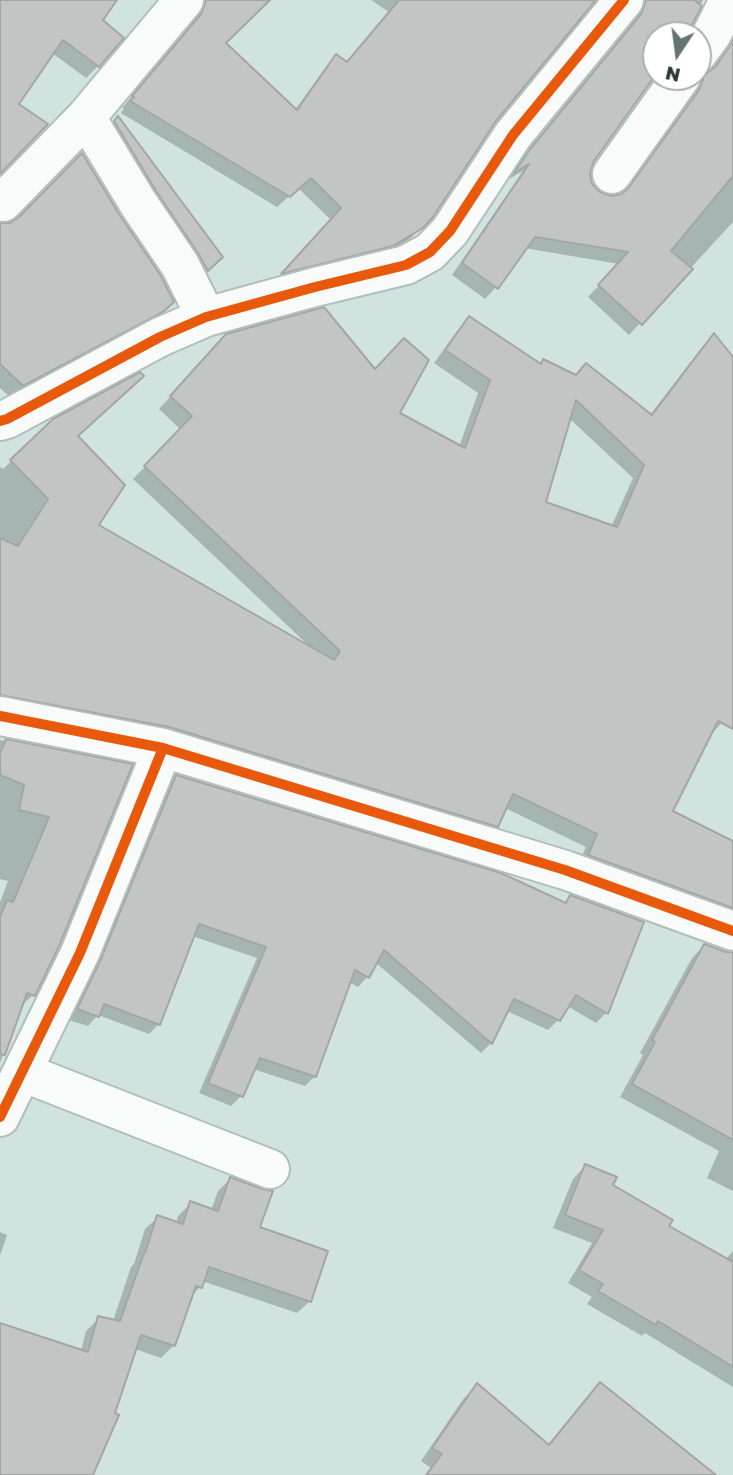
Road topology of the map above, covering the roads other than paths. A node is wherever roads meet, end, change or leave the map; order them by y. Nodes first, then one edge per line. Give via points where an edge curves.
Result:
1 (184, 0) edge
2 (624, 0) edge
3 (733, 3) edge
4 (712, 34) edge
5 (671, 91) edge
6 (86, 117) junction
7 (612, 174) dead end
8 (3, 202) dead end
9 (206, 317) junction
10 (0, 421) edge
11 (0, 716) edge
12 (163, 748) junction
13 (733, 931) edge
14 (22, 1072) junction
15 (0, 1117) edge
16 (270, 1169) dead end

1 - 6 street
2 - 9 street via 513,135 450,231 430,252 406,265
3 - 4 street via 727,4
5 - 7 street
6 - 8 street
6 - 9 street via 180,265
9 - 10 street
11 - 12 street
12 - 13 street via 565,870
12 - 14 street via 80,953
14 - 15 street
14 - 16 street

